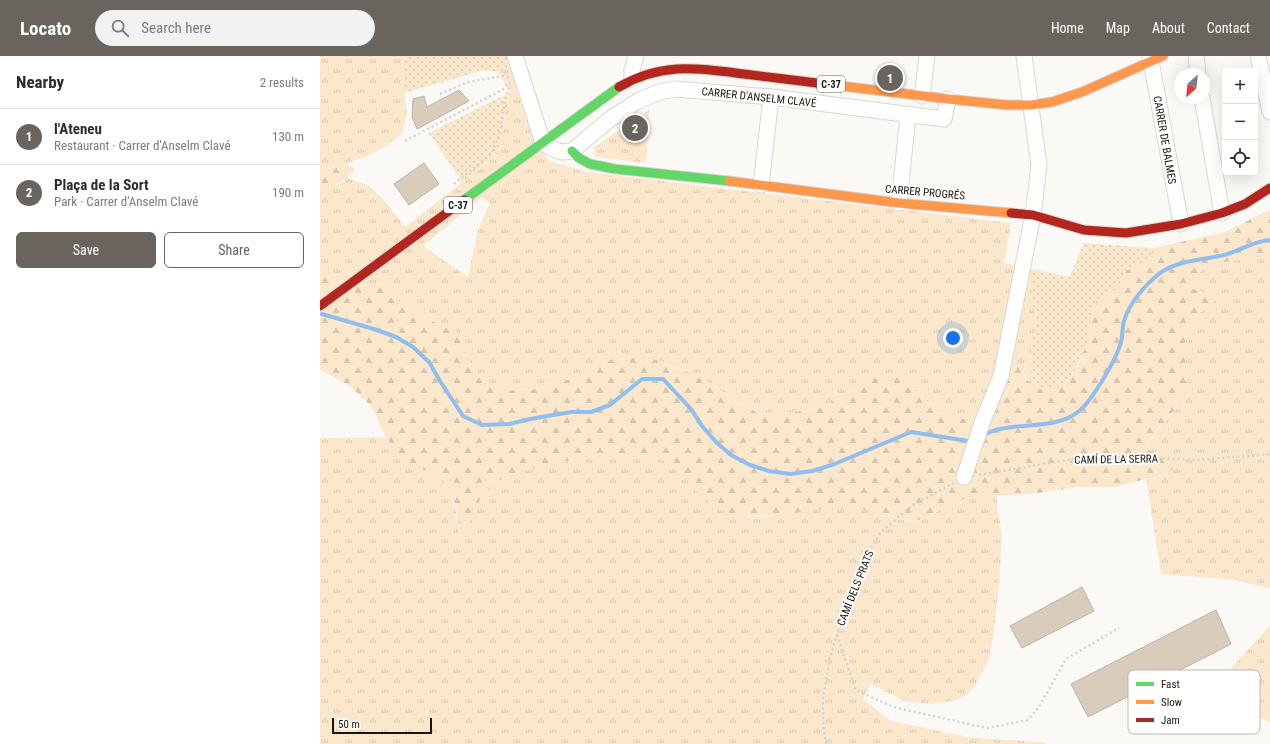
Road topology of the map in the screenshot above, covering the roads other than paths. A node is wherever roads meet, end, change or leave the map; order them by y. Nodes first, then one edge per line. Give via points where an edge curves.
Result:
1 (515, 56) edge
2 (636, 56) edge
3 (927, 56) edge
4 (1024, 56) edge
5 (1196, 56) edge
6 (1258, 56) edge
7 (1155, 58) edge
8 (1197, 68) edge
9 (632, 79) junction
10 (922, 96) junction
11 (771, 97) junction
12 (948, 99) junction
13 (1203, 104) edge
14 (1031, 105) junction
15 (1270, 112) edge
16 (908, 115) junction
17 (568, 124) junction
18 (543, 142) junction
19 (572, 151) junction
20 (761, 185) junction
21 (1270, 188) edge
22 (899, 203) junction
23 (1222, 213) junction
24 (1033, 215) junction
25 (1181, 224) junction
26 (320, 306) edge
27 (964, 477) road end

1 - 18 street
2 - 9 street
3 - 10 street
4 - 14 street
5 - 8 street
6 - 15 street
7 - 14 main road, CARRER D'ANSELM CLAVÉ / C-37 via 1082,92 1052,102
7 - 25 street, CARRER DE BALMES
9 - 10 main road, CARRER D'ANSELM CLAVÉ / C-37 via 677,68
9 - 17 main road, CARRER D'ANSELM CLAVÉ / C-37
10 - 12 main road, CARRER D'ANSELM CLAVÉ / C-37
11 - 16 street, CARRER D'ANSELM CLAVÉ
11 - 19 street, CARRER D'ANSELM CLAVÉ via 676,89 659,92 638,101 610,119
11 - 20 street
12 - 14 main road, CARRER D'ANSELM CLAVÉ / C-37
12 - 16 street, CARRER D'ANSELM CLAVÉ via 944,119
13 - 23 street
14 - 24 street via 1039,165
16 - 22 street
17 - 18 main road, CARRER D'ANSELM CLAVÉ / C-37
17 - 19 street via 576,139
18 - 19 street via 562,152
18 - 26 main road, CARRER D'ANSELM CLAVÉ / C-37
19 - 20 main road, CARRER PROGRÉS via 578,158 590,164 615,169
20 - 22 main road, CARRER PROGRÉS
21 - 23 main road, CARRER PROGRÉS via 1245,204
22 - 24 main road, CARRER PROGRÉS
23 - 25 main road, CARRER PROGRÉS
24 - 25 main road, CARRER PROGRÉS via 1084,230 1126,233
24 - 27 street via 1001,376 972,449

